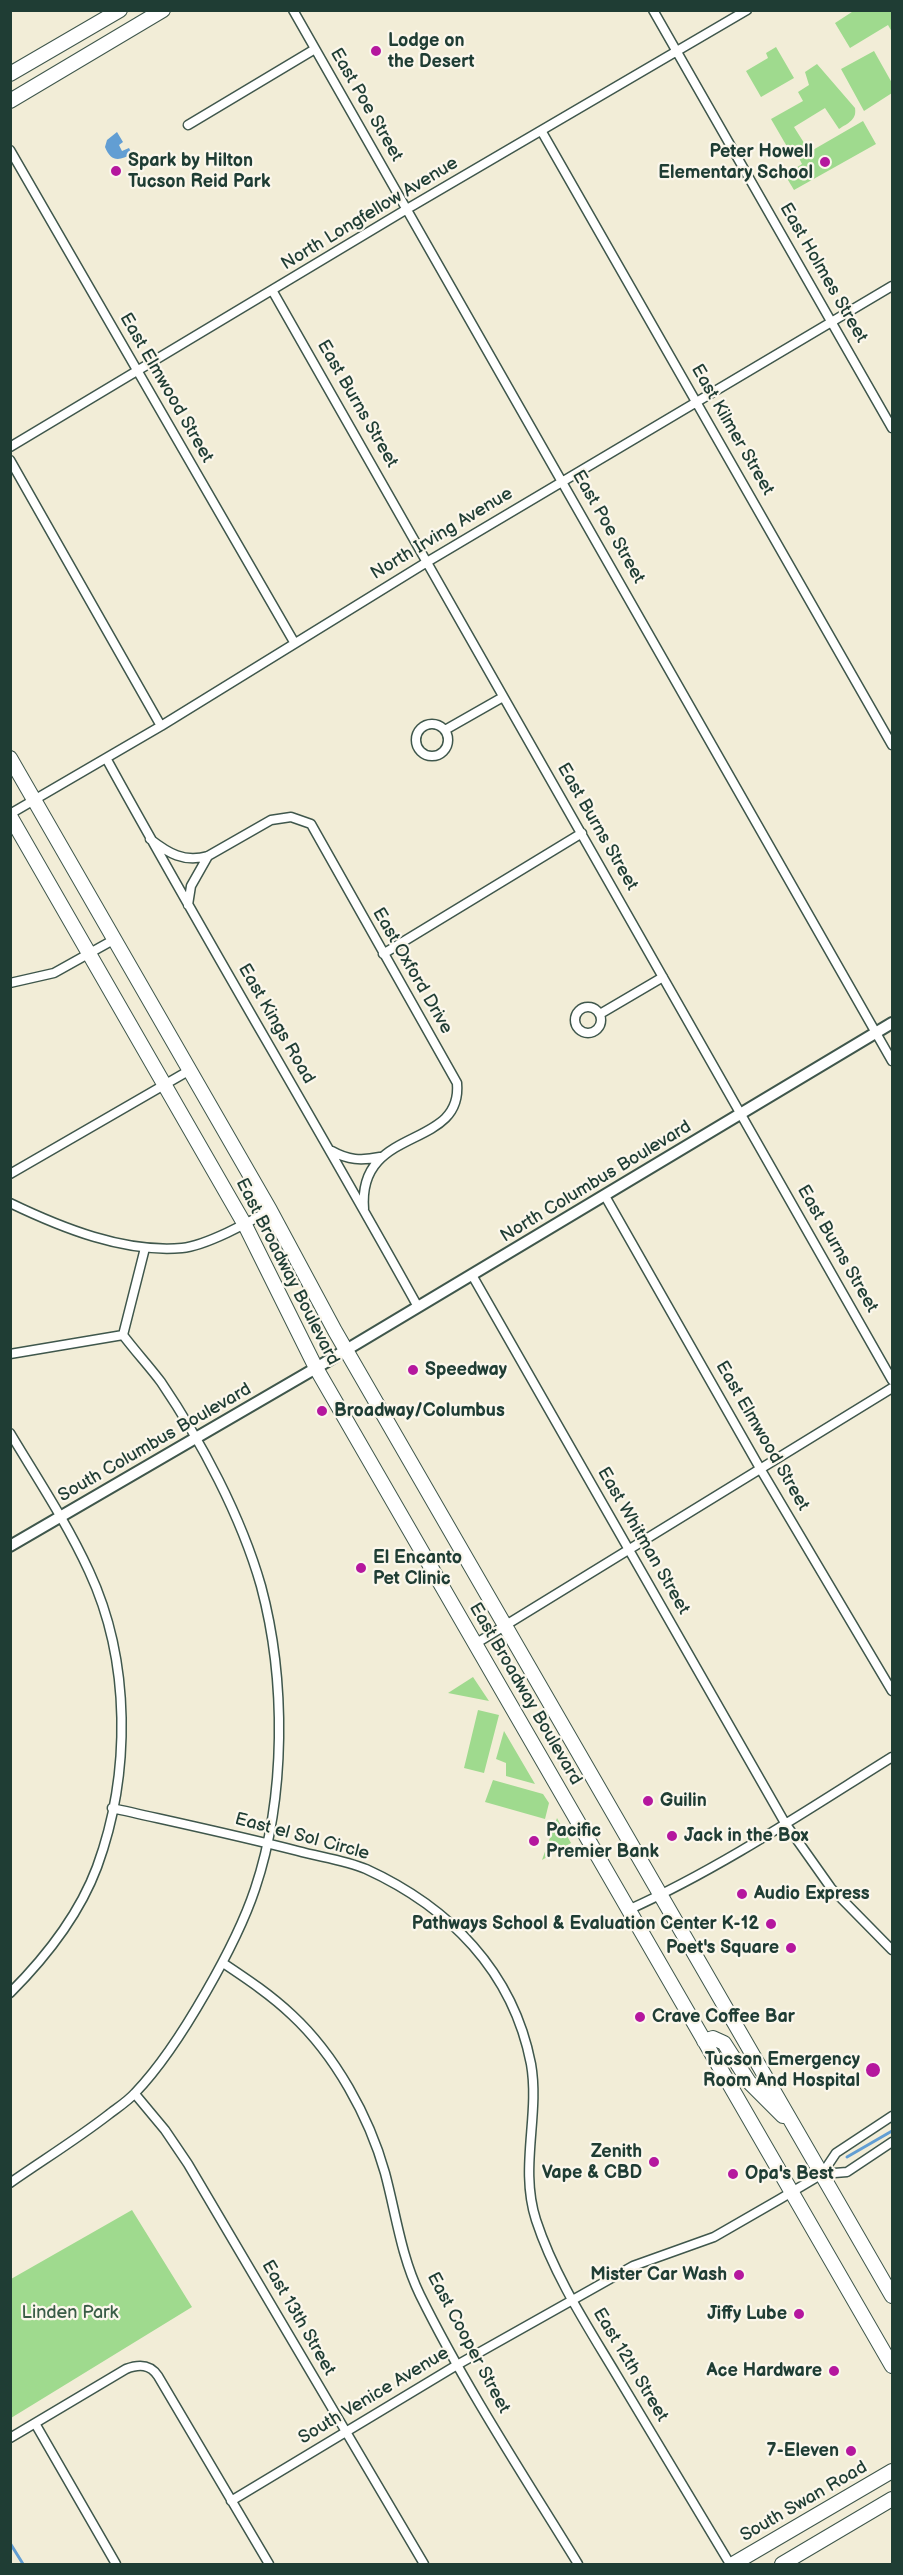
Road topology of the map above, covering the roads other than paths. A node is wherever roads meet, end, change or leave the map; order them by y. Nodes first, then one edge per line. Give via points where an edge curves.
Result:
1 (163, 10) edge
2 (293, 10) edge
3 (653, 10) edge
4 (747, 10) edge
5 (116, 12) edge
6 (315, 49) junction
7 (677, 52) junction
8 (10, 74) edge
9 (10, 101) edge
10 (188, 124) dead end
11 (542, 132) junction
12 (10, 150) edge
13 (407, 209) junction
14 (892, 286) edge
15 (272, 290) junction
16 (833, 322) junction
17 (137, 371) junction
18 (697, 403) junction
19 (892, 428) edge
20 (10, 447) edge
21 (10, 460) edge
22 (564, 482) junction
23 (427, 562) junction
24 (294, 642) junction
25 (503, 697) junction
26 (161, 726) junction
27 (445, 730) junction
28 (892, 745) edge
29 (10, 758) edge
30 (106, 758) junction
31 (35, 799) junction
32 (10, 815) edge
33 (582, 834) junction
34 (150, 839) junction
35 (208, 856) junction
36 (188, 906) junction
37 (115, 939) junction
38 (89, 954) junction
39 (383, 954) junction
40 (663, 977) junction
41 (10, 983) edge
42 (600, 1014) dead end
43 (892, 1023) edge
44 (877, 1034) junction
45 (892, 1061) edge
46 (190, 1070) junction
47 (164, 1085) junction
48 (742, 1114) junction
49 (331, 1151) junction
50 (380, 1157) junction
51 (10, 1174) edge
52 (605, 1196) junction
53 (10, 1203) edge
54 (364, 1209) junction
55 (270, 1210) junction
56 (245, 1225) junction
57 (145, 1248) junction
58 (472, 1275) junction
59 (418, 1307) junction
60 (123, 1335) junction
61 (346, 1350) junction
62 (10, 1354) edge
63 (316, 1368) junction
64 (892, 1380) edge
65 (892, 1388) edge
66 (10, 1433) edge
67 (195, 1439) junction
68 (761, 1470) junction
69 (60, 1518) junction
70 (10, 1546) edge
71 (629, 1548) junction
72 (505, 1625) junction
73 (475, 1644) junction
74 (892, 1691) edge
75 (892, 1757) edge
76 (112, 1808) junction
77 (785, 1823) junction
78 (267, 1843) junction
79 (661, 1895) junction
80 (628, 1910) junction
81 (892, 1950) edge
82 (223, 1963) junction
83 (10, 1993) edge
84 (704, 2041) junction
85 (531, 2063) joint
86 (135, 2094) junction
87 (892, 2116) edge
88 (797, 2130) junction
89 (892, 2142) edge
90 (822, 2174) junction
91 (10, 2183) edge
92 (792, 2192) junction
93 (892, 2296) edge
94 (572, 2300) junction
95 (457, 2365) junction
96 (892, 2366) edge
97 (36, 2425) junction
98 (346, 2433) junction
99 (10, 2438) edge
100 (892, 2471) edge
101 (892, 2499) edge
102 (231, 2501) junction
103 (116, 2565) edge
104 (269, 2565) edge
105 (424, 2565) edge
106 (578, 2565) edge
107 (731, 2565) edge
108 (782, 2565) edge

1 - 9 main road
2 - 6 street, East Poe Street
3 - 7 street, East Holmes Street
4 - 7 street, North Longfellow Avenue
5 - 8 main road
6 - 10 street
6 - 13 street, East Poe Street
7 - 11 street, North Longfellow Avenue
7 - 16 street, East Holmes Street
11 - 13 street, North Longfellow Avenue
11 - 18 street, East Kilmer Street
12 - 17 street, East Elmwood Street
13 - 15 street, North Longfellow Avenue
13 - 22 street, East Poe Street
14 - 16 street, North Irving Avenue
15 - 17 street, North Longfellow Avenue
15 - 23 street, East Burns Street
16 - 18 street, North Irving Avenue
16 - 19 street, East Holmes Street
17 - 20 street, North Longfellow Avenue
17 - 24 street, East Elmwood Street
18 - 22 street, North Irving Avenue
18 - 28 street, East Kilmer Street
21 - 26 street
22 - 23 street, North Irving Avenue
22 - 44 street, East Poe Street
23 - 24 street, North Irving Avenue
23 - 25 street, East Burns Street
24 - 26 street, North Irving Avenue
25 - 27 street
25 - 33 street, East Burns Street
26 - 30 street, North Irving Avenue
27 - 27 street via 437,724 422,726 415,740 418,750 428,756 444,752 448,741
29 - 31 main road, East Broadway Boulevard
30 - 31 street, North Irving Avenue
30 - 34 street, East Kings Road
31 - 32 street, North Irving Avenue
31 - 37 main road, East Broadway Boulevard
32 - 38 main road, East Broadway Boulevard
33 - 39 street
33 - 40 street, East Burns Street
34 - 35 street, East Oxford Drive via 178,857 196,860
34 - 36 street, East Kings Road
35 - 36 street via 191,886
35 - 39 street, East Oxford Drive via 271,820 291,817 311,824
36 - 49 street, East Kings Road
37 - 38 street
37 - 46 main road, East Broadway Boulevard
38 - 41 street via 54,973
38 - 47 main road, East Broadway Boulevard
39 - 50 street, East Oxford Drive via 458,1083 459,1099 436,1125
40 - 42 street
40 - 48 street, East Burns Street
43 - 44 street, North Columbus Boulevard
44 - 45 street, East Poe Street
44 - 48 street, North Columbus Boulevard
46 - 47 street
46 - 55 main road, East Broadway Boulevard
47 - 51 street
47 - 56 main road, East Broadway Boulevard
48 - 52 street, North Columbus Boulevard
48 - 64 street, East Burns Street
49 - 50 street via 345,1158
49 - 54 street, East Kings Road
50 - 54 street, East Oxford Drive via 364,1182
52 - 58 street, North Columbus Boulevard
52 - 68 street, East Elmwood Street
53 - 57 street via 98,1237
54 - 59 street, East Kings Road
55 - 56 street
55 - 61 main road, East Broadway Boulevard
56 - 57 street via 185,1248
56 - 63 main road, East Broadway Boulevard
57 - 60 street
58 - 59 street, North Columbus Boulevard
58 - 71 street, East Whitman Street
59 - 61 street, North Columbus Boulevard
60 - 62 street
60 - 67 street via 160,1381
61 - 63 street, North Columbus Boulevard
61 - 72 main road, East Broadway Boulevard
63 - 67 street, South Columbus Boulevard
63 - 73 main road, East Broadway Boulevard
65 - 68 street
66 - 69 street
67 - 69 street, South Columbus Boulevard
67 - 78 street via 242,1532 261,1586 267,1618 279,1720 278,1774
68 - 71 street
68 - 74 street, East Elmwood Street
69 - 70 street, South Columbus Boulevard
69 - 76 street via 89,1571 119,1666 121,1756
71 - 72 street
71 - 77 street, East Whitman Street
72 - 73 street
72 - 79 main road, East Broadway Boulevard
73 - 80 main road, East Broadway Boulevard
75 - 77 street
76 - 78 street, East el Sol Circle
76 - 83 street via 97,1867 72,1917 42,1962
77 - 79 street
77 - 81 street, East Whitman Street via 838,1897
78 - 82 street via 255,1889
78 - 85 street, East el Sol Circle via 363,1868 404,1888 439,1912 473,1944 502,1984 520,2024
79 - 80 street
79 - 88 main road, East Broadway Boulevard
80 - 84 main road, East Broadway Boulevard
82 - 86 street via 194,2012
82 - 95 street, East Cooper Street via 293,2015 350,2092 385,2172 404,2254 419,2293
84 - 88 main road via 713,2038 724,2043 749,2082
84 - 92 main road, East Broadway Boulevard
85 - 94 street, East 12th Street via 535,2102 529,2179 534,2215 546,2250
86 - 91 street
86 - 98 street, East 13th Street via 188,2164
87 - 90 street via 836,2153
88 - 90 main road, East Broadway Boulevard
89 - 90 street via 848,2172
90 - 92 street, South Venice Avenue
90 - 93 main road, East Broadway Boulevard
92 - 94 street, South Venice Avenue via 714,2237 633,2266
92 - 96 main road, East Broadway Boulevard
94 - 95 street, South Venice Avenue
94 - 107 street, East 12th Street
95 - 98 street, South Venice Avenue
95 - 106 street, East Cooper Street
97 - 99 street
97 - 102 street via 137,2365 154,2370
97 - 103 street
98 - 102 street, South Venice Avenue
98 - 105 street, East 13th Street
100 - 107 main road, South Swan Road
101 - 108 main road
102 - 104 street

